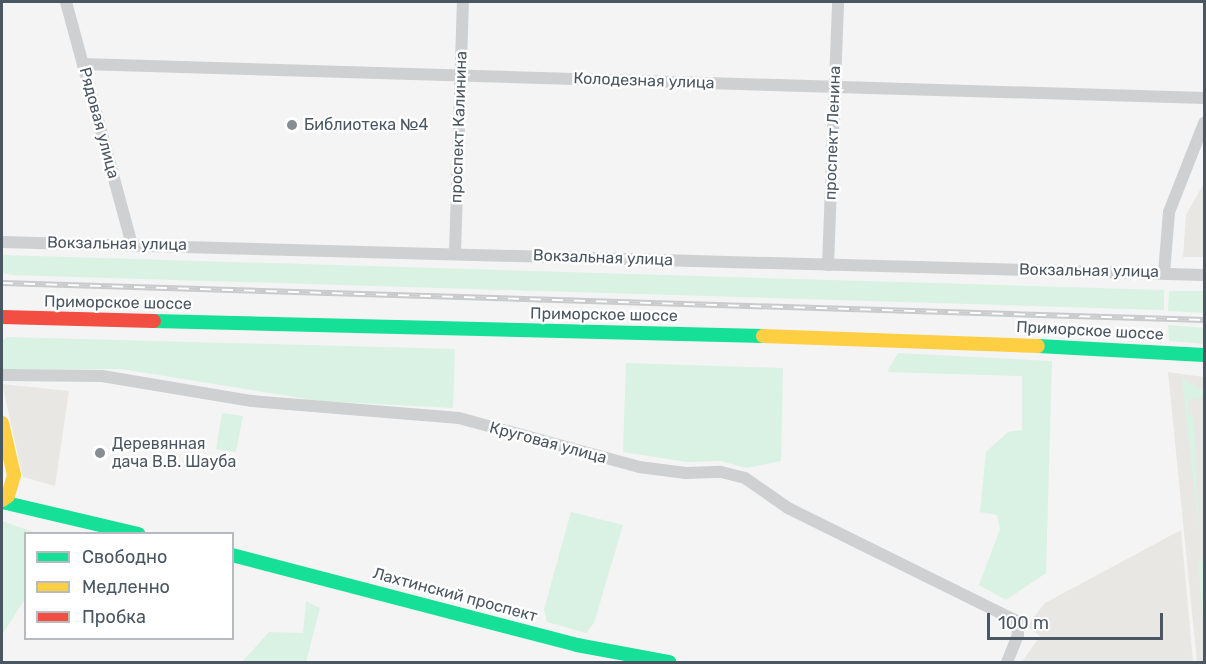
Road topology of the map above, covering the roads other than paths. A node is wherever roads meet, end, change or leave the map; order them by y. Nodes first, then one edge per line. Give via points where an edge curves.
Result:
1 (66, 2) edge
2 (463, 2) edge
3 (838, 2) edge
4 (83, 64) junction
5 (461, 76) junction
6 (834, 87) junction
7 (1204, 98) edge
8 (1204, 123) edge
9 (2, 242) edge
10 (132, 245) junction
11 (455, 253) junction
12 (828, 266) junction
13 (1164, 273) junction
14 (1204, 275) edge
15 (2, 317) edge
16 (1204, 355) edge
17 (2, 375) edge
18 (2, 423) edge
19 (2, 501) edge
20 (130, 532) edge
21 (234, 556) edge
22 (669, 663) edge
23 (1007, 663) edge

1 - 4 street, Рядовая улица
2 - 5 street, проспект Калинина
3 - 6 street, проспект Ленина
4 - 5 street, Колодезная улица
4 - 10 street, Рядовая улица
5 - 6 street, Колодезная улица
5 - 11 street, проспект Калинина
6 - 7 street, Колодезная улица
6 - 12 street, проспект Ленина
8 - 13 street via 1169,212
9 - 10 street, Вокзальная улица
10 - 11 street, Вокзальная улица
11 - 12 street, Вокзальная улица
12 - 13 street, Вокзальная улица
13 - 14 street, Вокзальная улица
15 - 16 main road, Приморское шоссе via 942,340
17 - 23 street, Круговая улица via 102,376 252,401 459,418 626,464 686,473 721,472 745,478 788,508 1017,621 1018,635
18 - 19 main road via 14,476 8,496
19 - 20 main road
21 - 22 main road, Лахтинский проспект via 577,645

